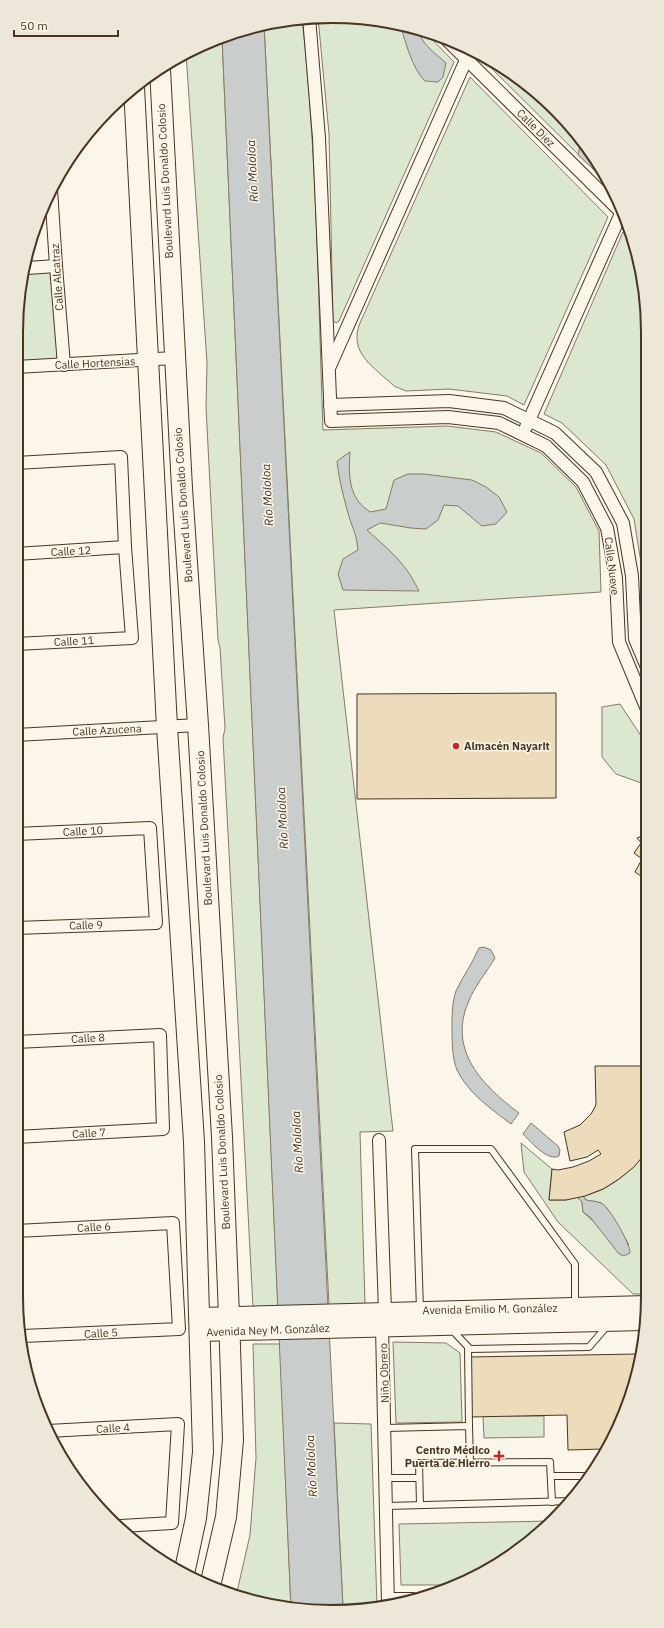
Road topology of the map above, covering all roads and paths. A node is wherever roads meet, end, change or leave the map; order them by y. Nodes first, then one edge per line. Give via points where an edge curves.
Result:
1 (310, 24) edge
2 (468, 55) edge
3 (160, 75) edge
4 (134, 95) edge
5 (52, 202) edge
6 (612, 202) edge
7 (620, 220) edge
8 (56, 266) junction
9 (30, 268) edge
10 (174, 358) junction
11 (147, 360) junction
12 (64, 364) junction
13 (23, 367) edge
14 (329, 370) junction
15 (330, 405) junction
16 (529, 420) junction
17 (522, 435) junction
18 (23, 463) edge
19 (182, 488) junction
20 (125, 547) junction
21 (23, 554) edge
22 (23, 644) edge
23 (641, 652) edge
24 (641, 693) edge
25 (198, 725) junction
26 (167, 727) junction
27 (23, 735) edge
28 (23, 834) edge
29 (156, 923) joint
30 (23, 928) edge
31 (23, 1042) edge
32 (163, 1129) joint
33 (23, 1137) edge
34 (379, 1140) dead end
35 (23, 1231) edge
36 (641, 1306) edge
37 (420, 1310) junction
38 (575, 1315) junction
39 (384, 1319) junction
40 (335, 1320) joint
41 (610, 1322) junction
42 (639, 1322) edge
43 (200, 1324) junction
44 (229, 1324) junction
45 (448, 1326) junction
46 (179, 1329) joint
47 (26, 1336) edge
48 (468, 1348) junction
49 (469, 1426) junction
50 (385, 1428) junction
51 (54, 1431) edge
52 (470, 1463) junction
53 (551, 1476) junction
54 (583, 1476) edge
55 (386, 1478) junction
56 (420, 1478) junction
57 (563, 1501) edge
58 (552, 1502) junction
59 (420, 1505) junction
60 (386, 1506) junction
61 (126, 1526) edge
62 (185, 1568) edge
63 (211, 1580) edge
64 (388, 1600) edge

1 - 14 street via 320,138
2 - 6 street, Calle Diez
2 - 14 street
3 - 10 main road, Boulevard Luis Donaldo Colosio
4 - 11 main road
5 - 8 street, Calle Alcatraz
7 - 16 street
8 - 9 street
8 - 12 street, Calle Alcatraz
10 - 11 street, Calle Hortensias
10 - 19 main road, Boulevard Luis Donaldo Colosio
11 - 12 street, Calle Hortensias
11 - 19 main road via 164,370 171,467
11 - 26 main road
12 - 13 street, Calle Hortensias
14 - 15 street
15 - 16 street, Calle Nueve via 448,401 504,408
15 - 17 street, Calle Nueve via 331,421 448,417 499,424
16 - 17 street
16 - 23 street, Calle Nueve via 555,433 596,472 623,523 632,576 636,639
17 - 24 street, Calle Nueve via 546,446 583,482 607,528 616,578 619,642
18 - 20 street via 121,457
19 - 25 main road, Boulevard Luis Donaldo Colosio
20 - 21 street, Calle 12
20 - 22 street, Calle 11 via 132,638
25 - 26 street, Calle Azucena
25 - 44 main road, Boulevard Luis Donaldo Colosio via 222,1137
26 - 27 street, Calle Azucena
26 - 43 main road via 194,1142
28 - 29 street, Calle 10 via 150,828
29 - 30 street, Calle 9
31 - 32 street, Calle 8 via 160,1035
32 - 33 street, Calle 7
34 - 39 street, Niño Obrero
35 - 46 street, Calle 6 via 173,1223
36 - 38 main road, Avenida Emilio M. González
37 - 38 main road, Avenida Emilio M. González
37 - 38 lane via 415,1149 491,1149 575,1264
37 - 39 main road, Avenida Emilio M. González
38 - 41 main road, Avenida Emilio M. González
38 - 45 main road, Avenida Emilio M. González
39 - 40 main road, Avenida Emilio M. González
39 - 45 main road, Avenida Emilio M. González
39 - 50 street, Niño Obrero
40 - 44 main road, Avenida Ney M. González
41 - 42 main road, Avenida Emilio M. González
41 - 48 lane via 589,1347
43 - 44 main road, Avenida Ney M. González
43 - 62 main road via 203,1452 196,1518
44 - 63 main road, Boulevard Luis Donaldo Colosio via 233,1440 226,1517
45 - 48 lane
46 - 47 street, Calle 5
48 - 49 lane
49 - 50 lane
49 - 52 lane
50 - 55 street, Niño Obrero
51 - 61 street, Calle 4 via 178,1424 172,1523
52 - 53 lane via 550,1462
52 - 56 lane via 419,1463
53 - 54 lane
53 - 58 lane
55 - 56 lane
55 - 60 street, Niño Obrero
56 - 59 lane
57 - 58 lane
58 - 59 lane
59 - 60 lane
60 - 64 street, Niño Obrero

